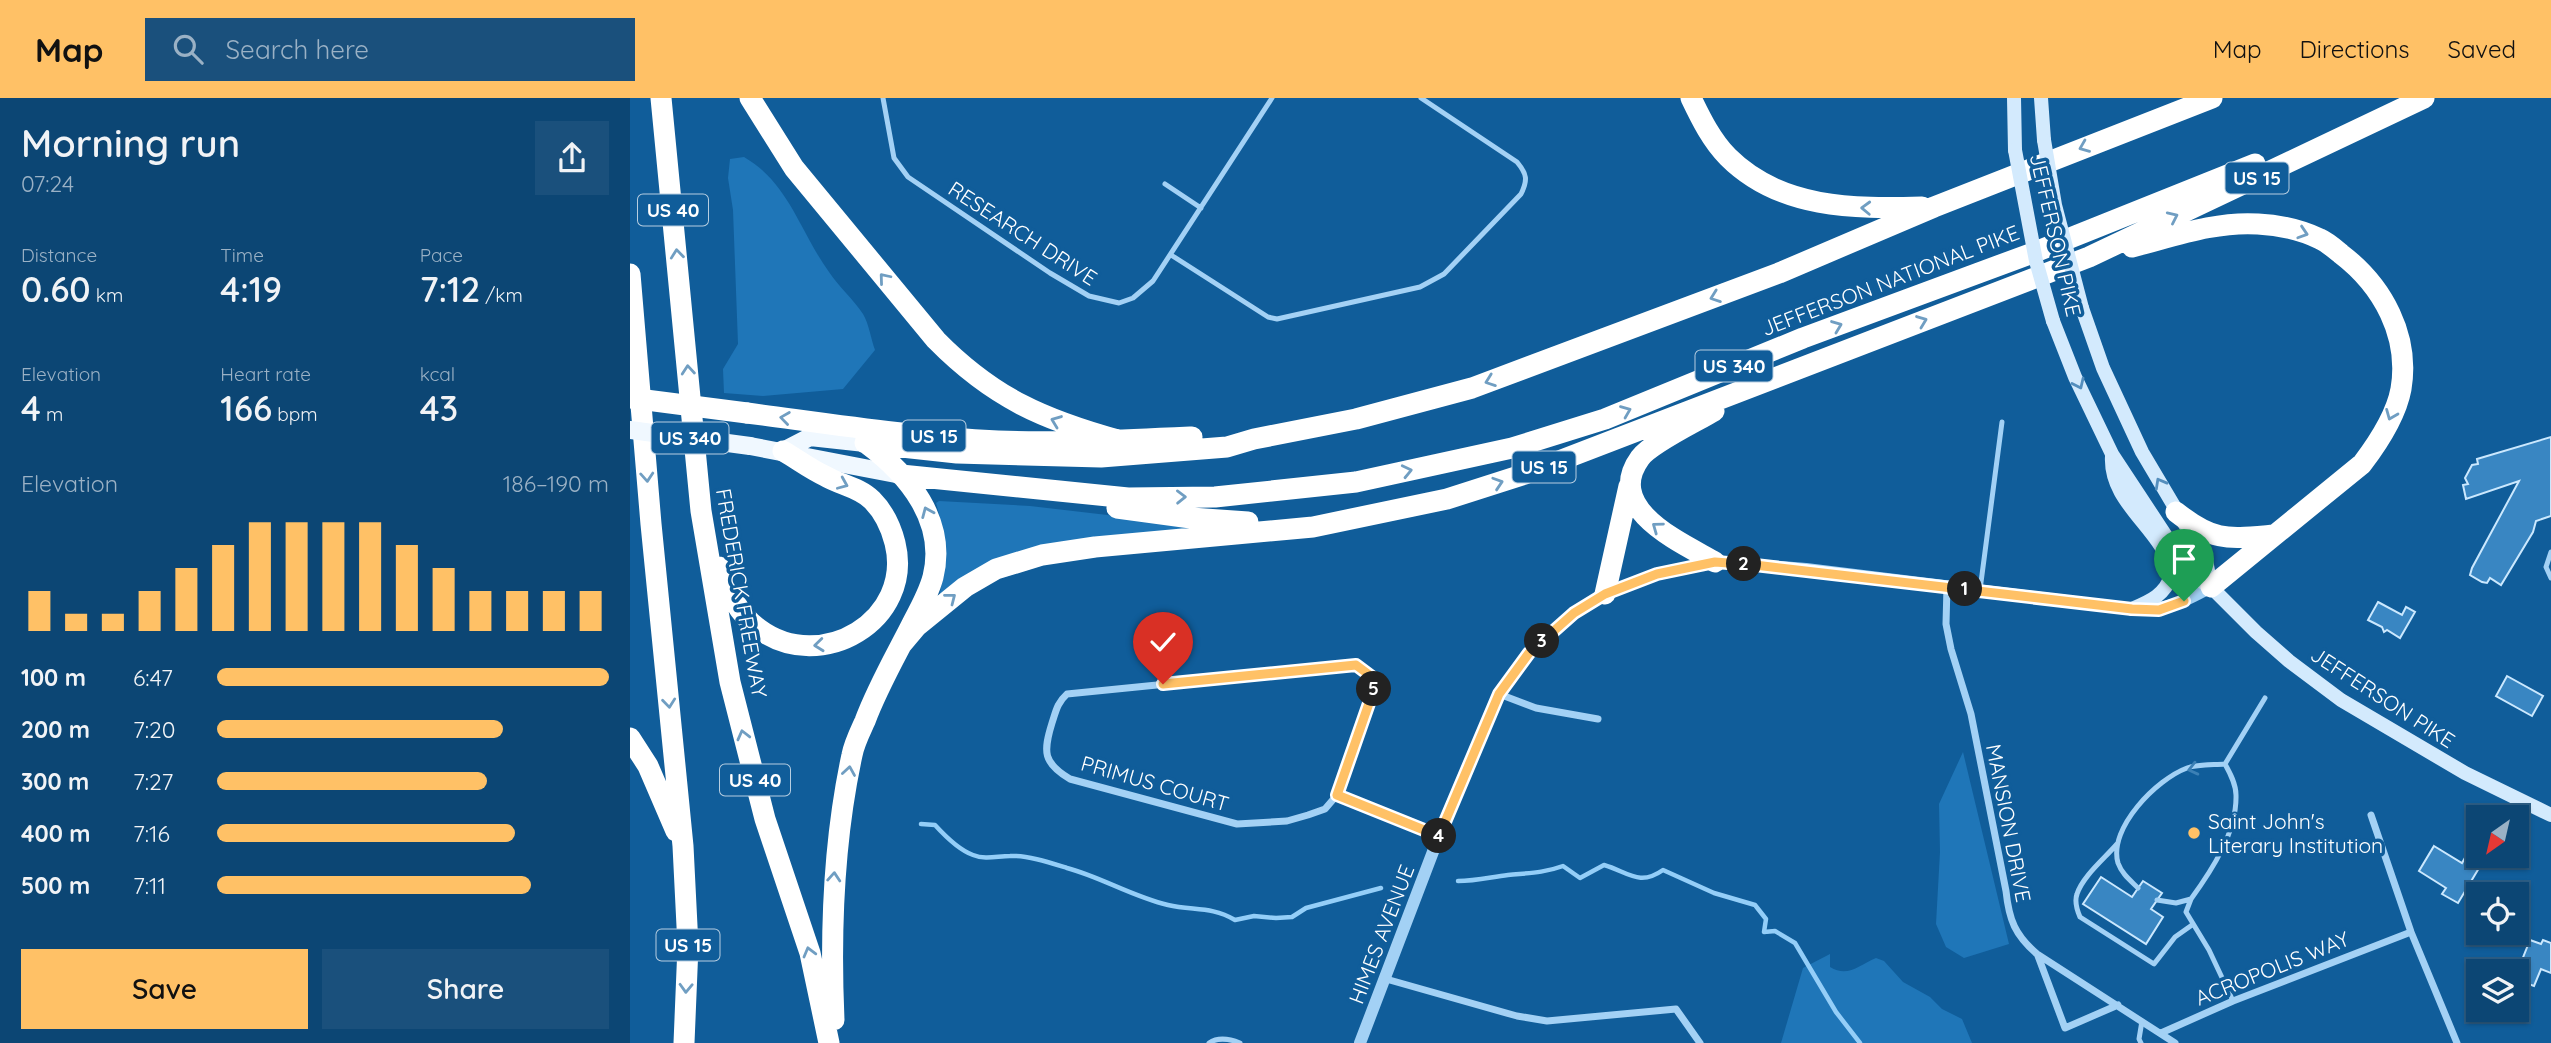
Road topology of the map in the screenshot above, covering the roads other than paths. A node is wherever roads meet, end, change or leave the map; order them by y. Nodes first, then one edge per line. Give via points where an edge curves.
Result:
1 (661, 98) edge
2 (750, 98) edge
3 (883, 98) edge
4 (1272, 98) edge
5 (1421, 98) edge
6 (1691, 98) edge
7 (2014, 98) edge
8 (2041, 98) edge
9 (2194, 98) edge
10 (2212, 98) edge
11 (2423, 98) edge
12 (2148, 122) junction
13 (1165, 184) dead end
14 (1934, 207) junction
15 (1201, 208) junction
16 (1171, 255) junction
17 (2089, 257) junction
18 (630, 274) edge
19 (633, 327) edge
20 (1766, 380) junction
21 (630, 398) edge
22 (2002, 422) dead end
23 (630, 430) edge
24 (1254, 439) junction
25 (1122, 441) junction
26 (865, 443) junction
27 (783, 451) junction
28 (2112, 454) junction
29 (901, 475) junction
30 (1632, 477) junction
31 (1015, 488) junction
32 (701, 511) junction
33 (2176, 512) junction
34 (1313, 527) junction
35 (2274, 536) junction
36 (2551, 552) edge
37 (1715, 562) junction
38 (2551, 578) edge
39 (1947, 586) junction
40 (2211, 587) junction
41 (1980, 590) junction
42 (1605, 594) junction
43 (2132, 609) junction
44 (901, 645) junction
45 (1499, 694) junction
46 (2265, 698) dead end
47 (1598, 719) dead end
48 (630, 738) edge
49 (2225, 764) junction
50 (1337, 795) junction
51 (2371, 815) dead end
52 (2551, 815) edge
53 (1439, 836) junction
54 (2117, 844) junction
55 (683, 846) junction
56 (2138, 888) dead end
57 (2192, 899) junction
58 (2157, 900) dead end
59 (2192, 925) junction
60 (2411, 932) junction
61 (2037, 954) junction
62 (1386, 979) junction
63 (2233, 1001) junction
64 (2118, 1005) junction
65 (2142, 1021) junction
66 (2161, 1033) junction
67 (684, 1043) edge
68 (828, 1043) edge
69 (836, 1043) edge
70 (1209, 1043) edge
71 (1240, 1043) edge
72 (1360, 1043) edge
73 (1700, 1043) edge
74 (2141, 1043) edge
75 (2175, 1043) edge
76 (2457, 1043) edge

32 -> 1 highway, FREDERICK FREEWAY / US 40
25 -> 2 highway via 1037,413 993,389 957,361 801,177
3 - 16 lane, RESEARCH DRIVE via 894,158 908,177 1089,296 1119,303 1132,298 1153,281
4 - 15 lane, RESEARCH DRIVE
5 - 16 lane via 1517,162 1527,183 1444,274 1420,287 1277,319
14 -> 6 highway via 1862,208 1788,195 1728,157
7 -> 28 main road, JEFFERSON PIKE, bridge via 2015,150 2036,261 2075,377
33 -> 8 main road, JEFFERSON PIKE, bridge via 2103,368 2082,308 2054,205
9 - 12 highway
10 - 12 highway, US 15
17 -> 11 highway, US 15
31 -> 11 highway, JEFFERSON NATIONAL PIKE / US 340 via 1128,498 1215,497 1356,482 1512,448 1605,419
12 -> 14 highway, US 15
13 - 15 lane
14 -> 24 highway, US 15 via 1779,273 1472,388 1356,419
15 - 16 lane, RESEARCH DRIVE
20 -> 17 highway, US 15
17 -> 35 highway via 2219,226 2269,225 2321,239 2350,261 2389,309 2399,335 2400,390 2378,443 2362,464
18 - 19 highway
19 -> 55 highway, US 15
20 - 30 highway via 1657,445 1640,458
34 -> 20 highway, US 15 via 1486,487
25 -> 21 highway, US 15, bridge via 943,437
22 - 41 lane
23 - 27 main road, US 340, bridge
24 - 25 highway, US 15
24 - 26 highway via 1227,447 1101,457 957,453
26 - 27 main road via 810,438
26 - 29 highway
27 - 29 main road, JEFFERSON NATIONAL PIKE / US 340
27 -> 32 highway via 863,493 892,531 897,568 893,586 886,603 862,630 846,640 809,647 782,642 757,629 729,590
28 - 40 main road, JEFFERSON PIKE via 2193,577
28 - 43 main road via 2114,480 2163,550 2172,574 2162,593
29 - 31 highway, JEFFERSON NATIONAL PIKE / US 340
44 -> 29 highway via 925,599 936,559 926,507
37 -> 30 highway via 1643,516 1633,498
30 - 42 highway
31 - 34 highway via 1126,510
68 -> 32 highway, FREDERICK FREEWAY / US 40 via 810,953 765,820 730,682
33 - 35 highway via 2211,535 2230,539
33 - 40 main road, JEFFERSON PIKE via 2206,560
44 -> 34 highway, US 15 via 965,587 996,569 1042,555
35 - 40 highway
36 - 38 lane via 2546,567
37 - 39 street, HIMES AVENUE
37 - 42 street, HIMES AVENUE via 1657,574
39 - 41 street, HIMES AVENUE
39 - 61 street, MANSION DRIVE via 1946,624 1971,714 2009,918
40 - 43 street, HIMES AVENUE via 2159,610
40 - 52 main road, JEFFERSON PIKE via 2256,632 2341,700 2465,773
41 - 43 street, HIMES AVENUE
42 - 45 street, HIMES AVENUE via 1574,613 1529,653
69 -> 44 highway, US 15 via 833,876 852,752
45 - 47 street via 1536,708
45 - 53 street, HIMES AVENUE
46 - 49 lane
48 - 55 highway via 648,766
49 -> 54 lane via 2187,768 2150,792
49 - 57 lane via 2237,793 2233,819 2222,849
50 - 50 street, PRIMUS COURT via 1325,809 1308,815 1237,824 1070,779 1054,770 1046,744 1059,702 1067,694 1356,665 1372,677 1374,689
50 - 53 street
51 - 60 street
53 - 62 street, HIMES AVENUE
54 - 56 lane via 2123,875
54 - 59 lane via 2076,896 2080,917 2154,964 2175,937
55 -> 67 highway, US 15 via 688,946
57 - 58 lane via 2176,903
57 - 59 lane via 2186,912
59 - 63 lane
60 - 63 street, ACROPOLIS WAY
60 - 76 street
61 - 64 street, MANSION DRIVE
61 - 64 street via 2065,1028
62 - 72 street, HIMES AVENUE
62 - 73 street via 1547,1021 1676,1009
63 - 66 street, ACROPOLIS WAY
64 - 65 street, MANSION DRIVE
65 - 66 street, MANSION DRIVE
65 - 74 lane
66 - 75 street
70 - 71 lane

